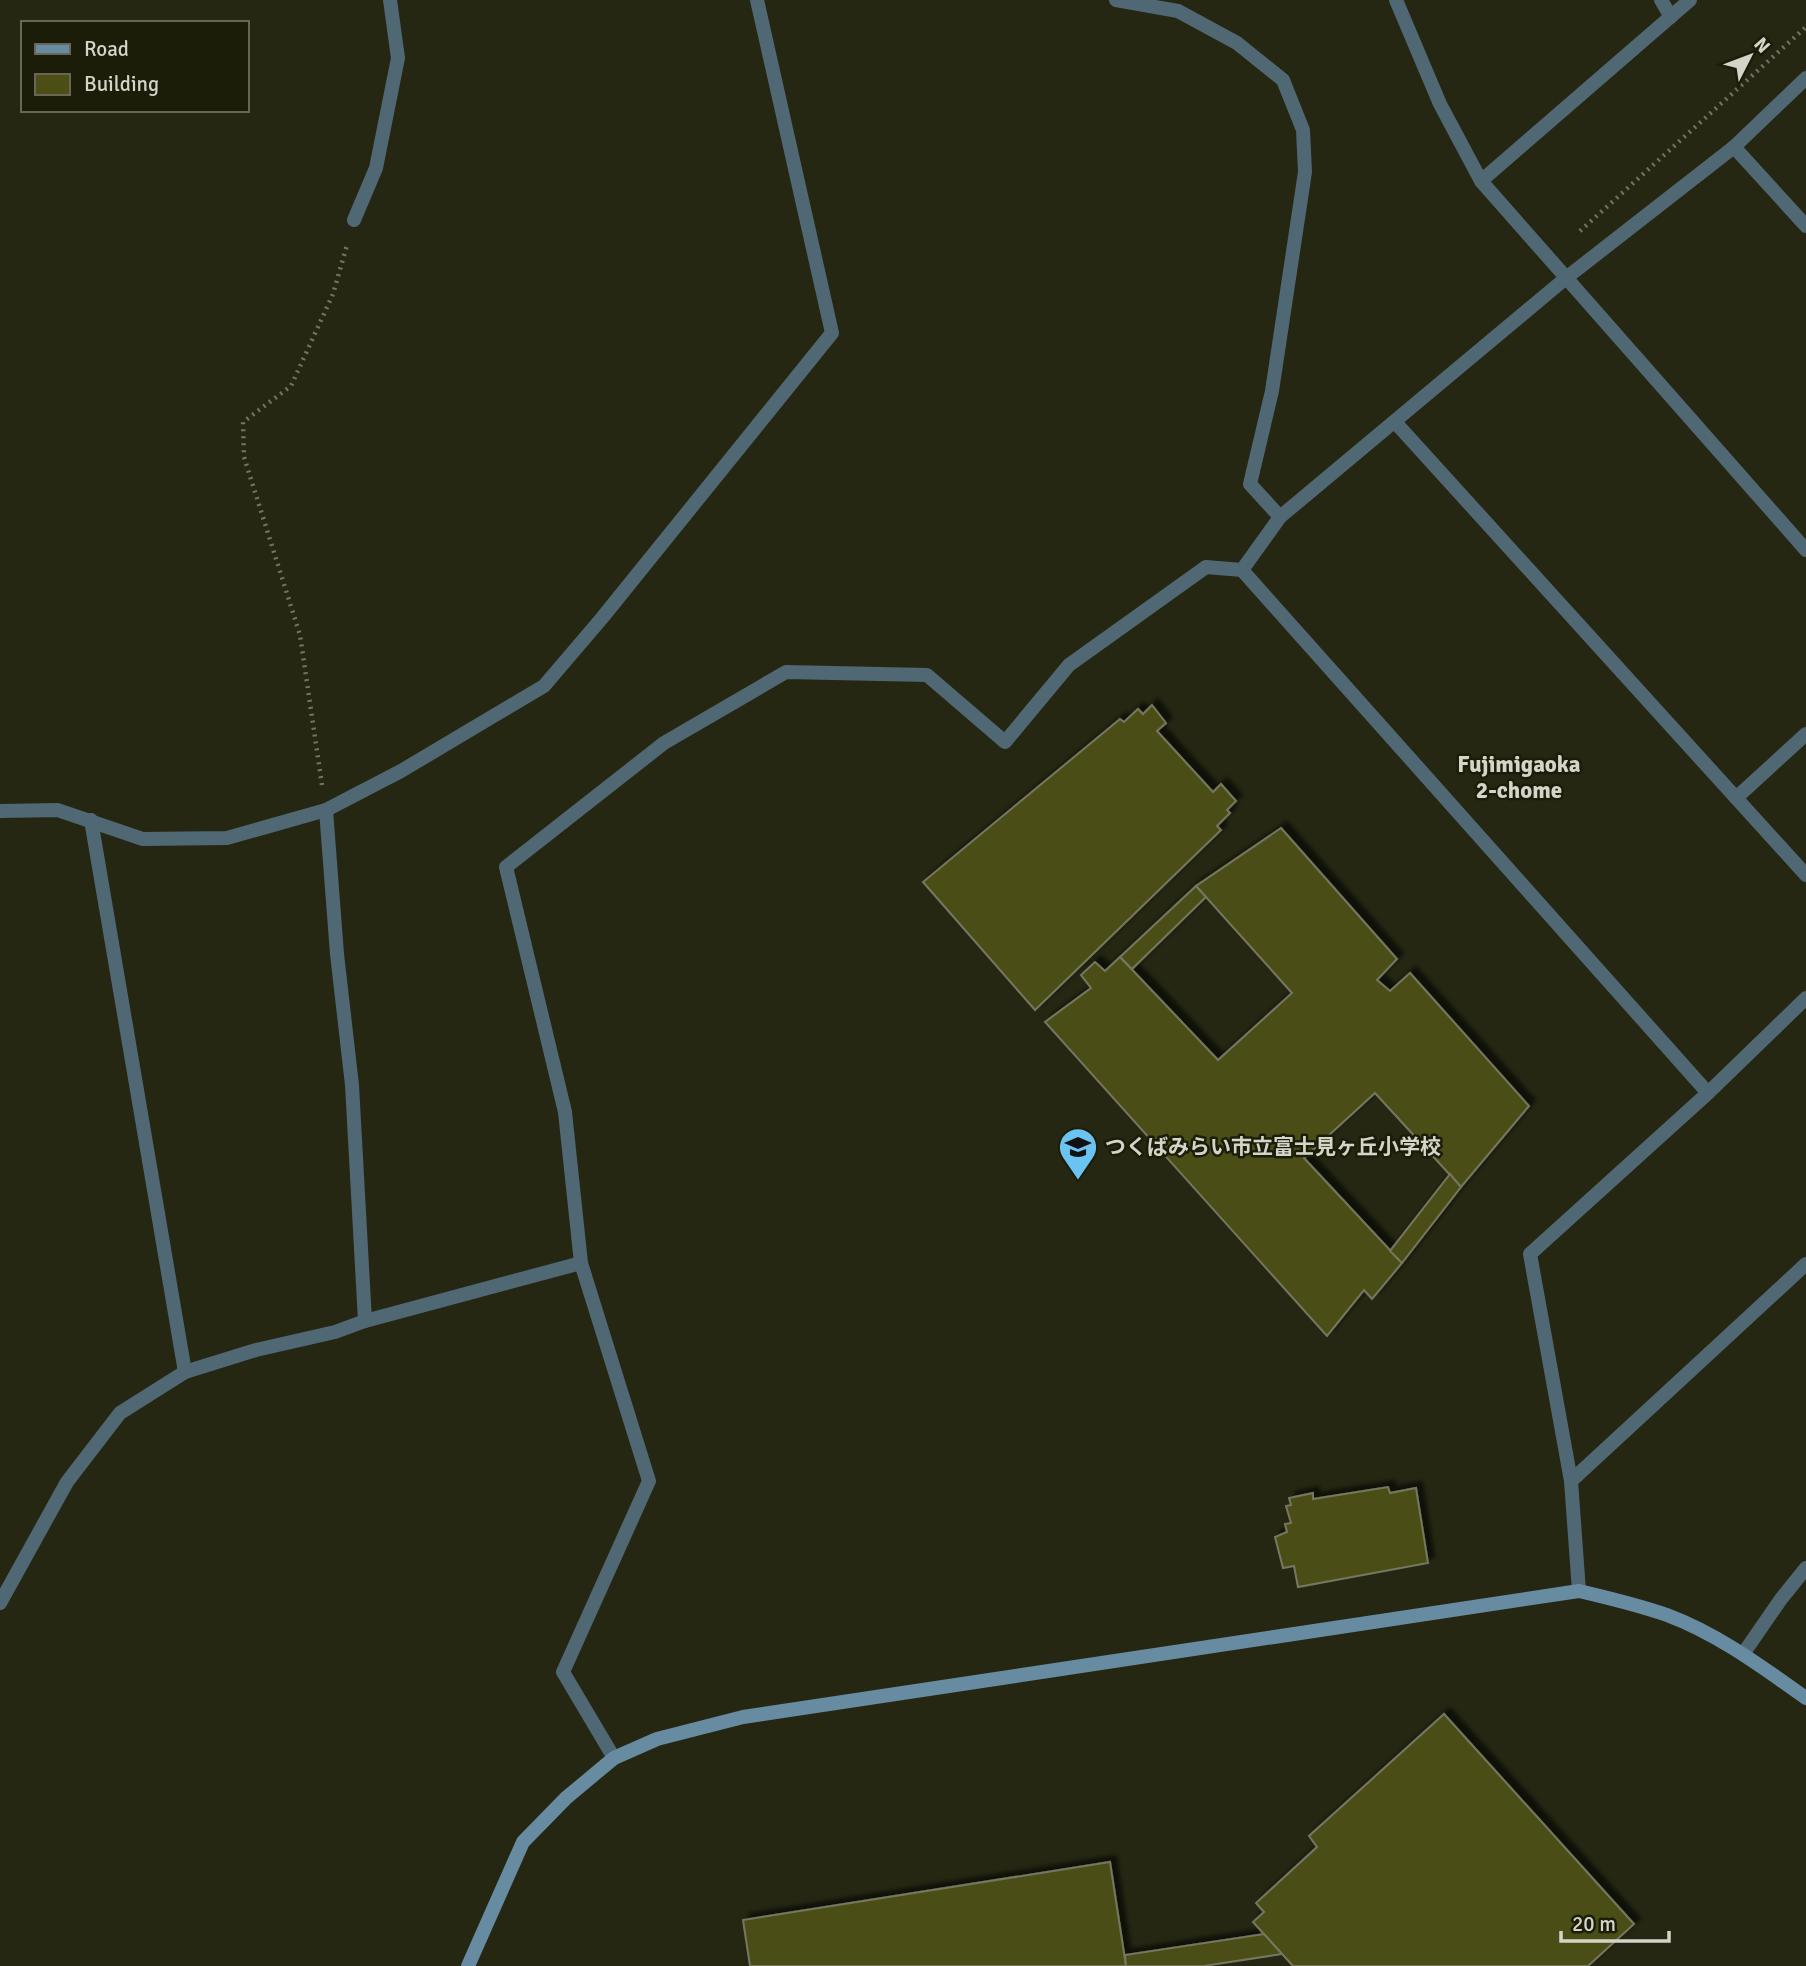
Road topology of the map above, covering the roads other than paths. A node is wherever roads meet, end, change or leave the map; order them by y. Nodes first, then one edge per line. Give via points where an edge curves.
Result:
1 (390, 0) edge
2 (757, 0) edge
3 (1116, 0) edge
4 (1190, 0) edge
5 (1396, 0) edge
6 (1661, 0) edge
7 (1690, 0) edge
8 (1178, 11) junction
9 (1671, 17) junction
10 (1806, 78) edge
11 (1734, 147) junction
12 (1481, 181) junction
13 (354, 219) road end
14 (1806, 226) edge
15 (1566, 278) junction
16 (1395, 422) junction
17 (1280, 517) junction
18 (1806, 550) edge
19 (1242, 570) junction
20 (1806, 734) edge
21 (1736, 798) junction
22 (326, 810) junction
23 (0, 811) edge
24 (92, 820) junction
25 (1806, 875) edge
26 (1806, 998) edge
27 (1709, 1093) junction
28 (581, 1263) junction
29 (1806, 1264) edge
30 (365, 1321) junction
31 (184, 1372) junction
32 (1571, 1480) junction
33 (1806, 1569) edge
34 (1579, 1591) junction
35 (0, 1603) edge
36 (1743, 1654) junction
37 (1806, 1698) edge
38 (614, 1758) junction
39 (468, 1966) edge

1 - 13 street via 398,58 376,168
2 - 22 street via 832,334 544,685
3 - 8 street
4 - 8 street
5 - 12 street via 1440,104
6 - 9 street
7 - 9 street
8 - 17 street via 1237,43 1283,80 1303,130 1305,172 1272,391 1250,484
9 - 12 street
10 - 11 street
11 - 14 street
11 - 15 street
12 - 15 street
15 - 16 street
15 - 18 street
16 - 17 street
16 - 21 street
17 - 19 street
19 - 27 street
19 - 28 street via 1206,567 1069,665 1005,742 927,674 786,672 664,743 506,866 565,1112
20 - 21 street
21 - 25 street
22 - 24 street via 226,838 143,839
22 - 30 street via 352,1085
23 - 24 street via 58,810
24 - 31 street
26 - 27 street
27 - 32 street via 1530,1254
28 - 30 street
28 - 38 street via 649,1481 564,1672
29 - 32 street
30 - 31 street
31 - 35 street via 120,1413 67,1482
32 - 34 street
33 - 36 street
34 - 36 street via 1669,1616
34 - 38 street via 743,1717 657,1739
36 - 37 street
38 - 39 street via 523,1842

